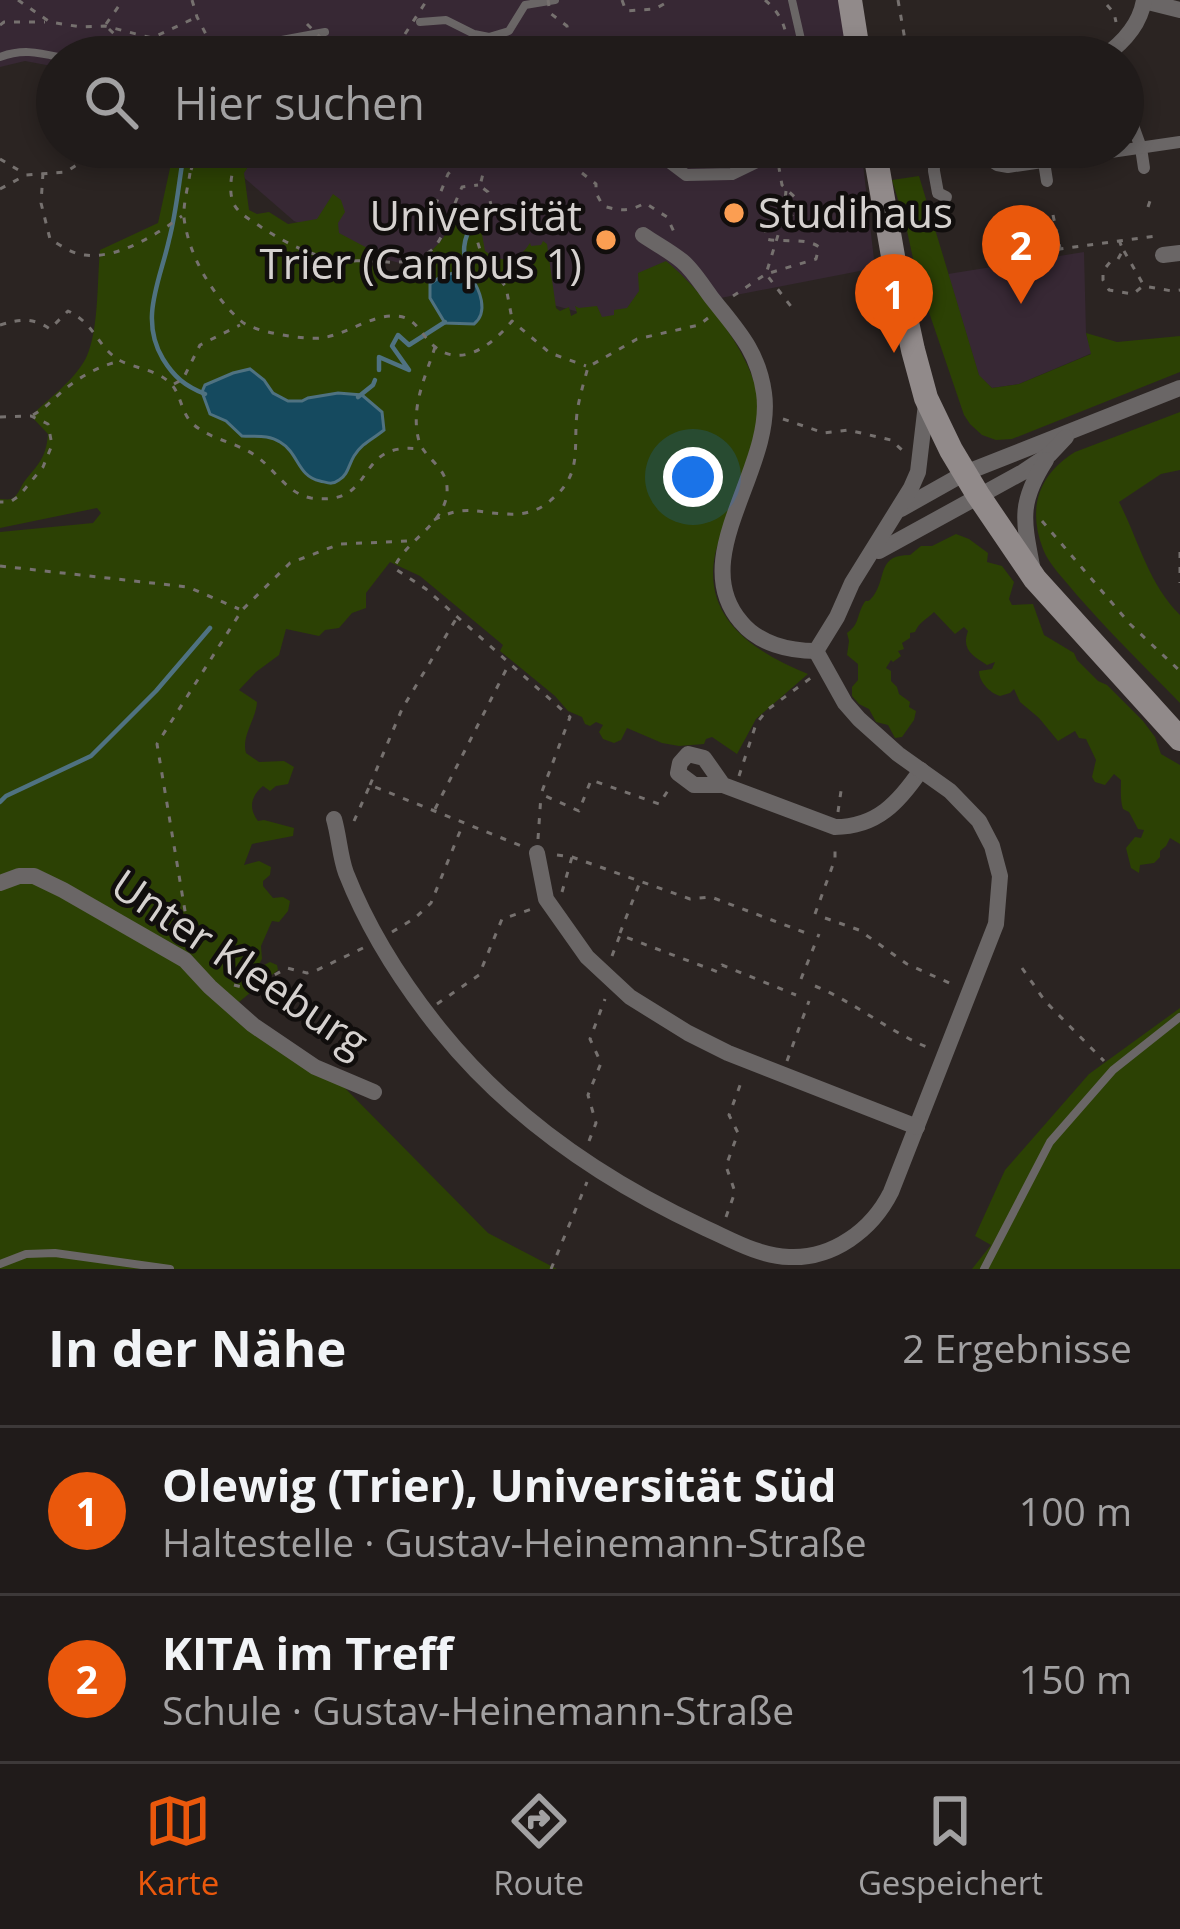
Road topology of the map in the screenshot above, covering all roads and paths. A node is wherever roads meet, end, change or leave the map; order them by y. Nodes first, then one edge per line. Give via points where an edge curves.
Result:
1 (18, 0) edge
2 (123, 0) edge
3 (191, 0) edge
4 (427, 0) edge
5 (551, 0) edge
6 (622, 0) edge
7 (671, 0) edge
8 (765, 0) edge
9 (791, 0) edge
10 (850, 0) edge
11 (898, 0) edge
12 (1144, 1) edge
13 (1107, 5) dead end
14 (1180, 10) edge
15 (196, 17) junction
16 (50, 22) junction
17 (420, 22) dead end
18 (307, 24) dead end
19 (0, 25) edge
20 (105, 26) junction
21 (1117, 26) dead end
22 (405, 34) dead end
23 (116, 36) edge
24 (144, 36) edge
25 (156, 36) edge
26 (207, 36) edge
27 (323, 36) edge
28 (484, 36) edge
29 (492, 36) edge
30 (570, 36) edge
31 (786, 36) edge
32 (801, 36) edge
33 (856, 36) edge
34 (904, 36) edge
35 (1126, 36) edge
36 (36, 53) edge
37 (0, 57) edge
38 (1180, 142) edge
39 (1144, 148) edge
40 (0, 160) edge
41 (73, 168) edge
42 (189, 168) edge
43 (192, 168) edge
44 (234, 168) edge
45 (453, 168) edge
46 (485, 168) edge
47 (674, 168) edge
48 (748, 168) edge
49 (779, 168) edge
50 (868, 168) edge
51 (934, 168) edge
52 (1045, 168) edge
53 (43, 173) junction
54 (190, 173) junction
55 (582, 173) dead end
56 (26, 175) junction
57 (1047, 181) dead end
58 (596, 184) dead end
59 (480, 186) junction
60 (0, 189) edge
61 (786, 189) junction
62 (946, 197) dead end
63 (1150, 197) dead end
64 (1148, 207) dead end
65 (184, 215) junction
66 (1053, 215) dead end
67 (783, 219) junction
68 (448, 220) junction
69 (643, 235) dead end
70 (1156, 236) dead end
71 (1035, 239) dead end
72 (1119, 240) junction
73 (776, 242) junction
74 (1060, 250) junction
75 (1123, 250) junction
76 (1039, 258) junction
77 (1029, 259) dead end
78 (766, 274) junction
79 (1143, 286) junction
80 (1180, 290) edge
81 (793, 308) dead end
82 (720, 309) junction
83 (512, 321) junction
84 (243, 324) junction
85 (0, 325) edge
86 (435, 347) junction
87 (122, 361) junction
88 (588, 367) junction
89 (172, 385) junction
90 (1180, 388) edge
91 (926, 398) junction
92 (764, 413) junction
93 (31, 416) junction
94 (0, 417) edge
95 (1070, 431) junction
96 (422, 449) junction
97 (1050, 454) junction
98 (904, 455) dead end
99 (964, 472) junction
100 (978, 495) junction
101 (0, 502) edge
102 (901, 508) junction
103 (1039, 517) dead end
104 (433, 521) junction
105 (414, 540) junction
106 (1180, 552) edge
107 (864, 564) junction
108 (0, 566) edge
109 (1035, 579) junction
110 (1180, 583) edge
111 (242, 610) junction
112 (457, 617) junction
113 (816, 651) junction
114 (509, 664) junction
115 (827, 671) junction
116 (1180, 671) edge
117 (1180, 739) edge
118 (920, 770) junction
119 (678, 773) junction
120 (842, 784) dead end
121 (370, 785) junction
122 (729, 787) junction
123 (542, 794) junction
124 (362, 802) dead end
125 (435, 810) junction
126 (334, 819) dead end
127 (464, 822) junction
128 (835, 827) junction
129 (537, 853) junction
130 (572, 857) junction
131 (640, 882) junction
132 (0, 884) edge
133 (546, 899) junction
134 (815, 914) dead end
135 (825, 918) dead end
136 (398, 929) dead end
137 (809, 929) dead end
138 (819, 934) dead end
139 (620, 935) junction
140 (651, 946) junction
141 (360, 950) dead end
142 (648, 953) dead end
143 (185, 960) junction
144 (1022, 968) dead end
145 (609, 978) junction
146 (801, 980) dead end
147 (950, 983) dead end
148 (238, 986) dead end
149 (815, 986) dead end
150 (796, 995) dead end
151 (809, 1001) dead end
152 (427, 1012) junction
153 (1180, 1017) edge
154 (793, 1046) dead end
155 (926, 1046) dead end
156 (1102, 1059) dead end
157 (749, 1061) junction
158 (374, 1092) dead end
159 (917, 1127) junction
160 (590, 1138) dead end
161 (590, 1174) dead end
162 (719, 1234) junction
163 (0, 1264) edge
164 (170, 1269) edge
165 (551, 1269) edge
166 (984, 1269) edge

1 - 16 path
2 - 20 path
3 - 15 path
4 - 22 path, bridge
5 - 29 lane via 525,5 509,31
5 - 30 path, bridge via 550,13
6 - 7 path via 626,11
8 - 31 path
9 - 32 lane
10 - 33 main road
11 - 34 path
12 - 14 street
12 - 35 street
13 - 21 path
15 - 25 path
15 - 26 path
16 - 19 path
16 - 20 path
17 - 28 lane via 446,20
18 - 27 path, bridge
20 - 23 path
20 - 24 path
36 - 37 lane
38 - 39 street
40 - 56 path
41 - 53 path
42 - 54 path
43 - 54 path
44 - 68 path via 233,203 242,214 338,260 404,263 428,253
45 - 68 path via 435,206
46 - 59 path
47 - 48 street via 711,176
49 - 61 path
50 - 91 main road
51 - 62 street
52 - 57 street
53 - 56 path
53 - 65 path via 50,238 84,255 132,246
54 - 65 path
55 - 58 path
56 - 60 path
59 - 68 path via 462,187
59 - 83 path via 491,205 477,239 506,287
61 - 67 path
61 - 67 path via 801,203
63 - 64 path
65 - 84 path via 204,274
66 - 74 path
67 - 73 path
67 - 73 path via 765,227 766,239
69 - 82 street via 685,263
70 - 72 path
71 - 76 path via 1042,239
72 - 74 path
72 - 75 path
73 - 78 path
73 - 78 path via 813,242 819,252 816,260
74 - 76 path
75 - 79 path
75 - 79 path via 1103,271 1104,285 1133,294
76 - 77 path
78 - 81 path
78 - 82 path
79 - 80 path
82 - 88 path via 699,326 637,339
82 - 92 street via 753,356
83 - 86 path via 476,352
83 - 88 path via 550,353
84 - 86 path via 304,338 404,317
84 - 89 path via 200,345
85 - 87 path via 36,320 50,329 68,311
86 - 96 path via 415,413
87 - 89 path
87 - 93 path via 81,378
88 - 104 path via 569,482 553,499 520,514 462,509
89 - 96 path via 198,428 257,455 306,497 346,495 386,452
90 - 95 street
91 - 99 main road
91 - 102 street via 919,472
92 - 98 path via 824,433 891,440
92 - 113 street via 722,560 725,594 751,633
93 - 94 path
93 - 101 path via 49,424 48,456 19,496
95 - 97 street
95 - 99 street
96 - 104 path via 446,488
97 - 100 street
97 - 109 street via 1026,496
99 - 100 main road
99 - 102 street
100 - 107 street
100 - 109 main road
102 - 107 street
103 - 116 path
104 - 105 path
105 - 111 path via 340,544 290,563
105 - 112 path via 394,568
106 - 110 path
107 - 113 street
108 - 111 path via 188,587
109 - 117 main road
111 - 143 path via 157,744 188,929
112 - 114 path
112 - 121 path via 402,709
113 - 115 street
114 - 123 path via 570,717
114 - 125 path
115 - 118 street via 859,719
115 - 122 path via 767,710
118 - 128 street via 885,812
118 - 159 street via 979,821 1000,876 996,925
119 - 122 street via 694,785
119 - 122 street via 693,754
119 - 123 path via 659,804 591,780 579,811
120 - 128 path
121 - 124 path
121 - 125 path
122 - 128 street
123 - 129 path
125 - 127 path
126 - 152 street via 352,886
127 - 129 path
127 - 136 path via 431,903
128 - 134 path via 835,859
129 - 130 path
129 - 133 street
130 - 131 path
130 - 133 path via 561,897
131 - 137 path
131 - 139 path
132 - 143 street, Unter Kleeburg via 43,878
133 - 145 street
133 - 152 path via 502,919 479,975
135 - 147 path
138 - 146 path
139 - 140 path
139 - 145 path
140 - 142 path
140 - 150 path
141 - 148 path via 315,971 287,968 250,989
143 - 158 street, Unter Kleeburg via 274,1040
144 - 156 path
145 - 157 street via 669,1022
145 - 160 path via 590,1039 601,1063 588,1095 596,1123
149 - 155 path
151 - 154 path
152 - 162 street via 493,1087 561,1146
153 - 166 lane via 1113,1070 1059,1131
157 - 159 street
157 - 162 path via 729,1115 738,1133 726,1166 735,1192
159 - 162 street via 885,1203 847,1242 794,1257
161 - 165 path
163 - 164 lane via 55,1253

